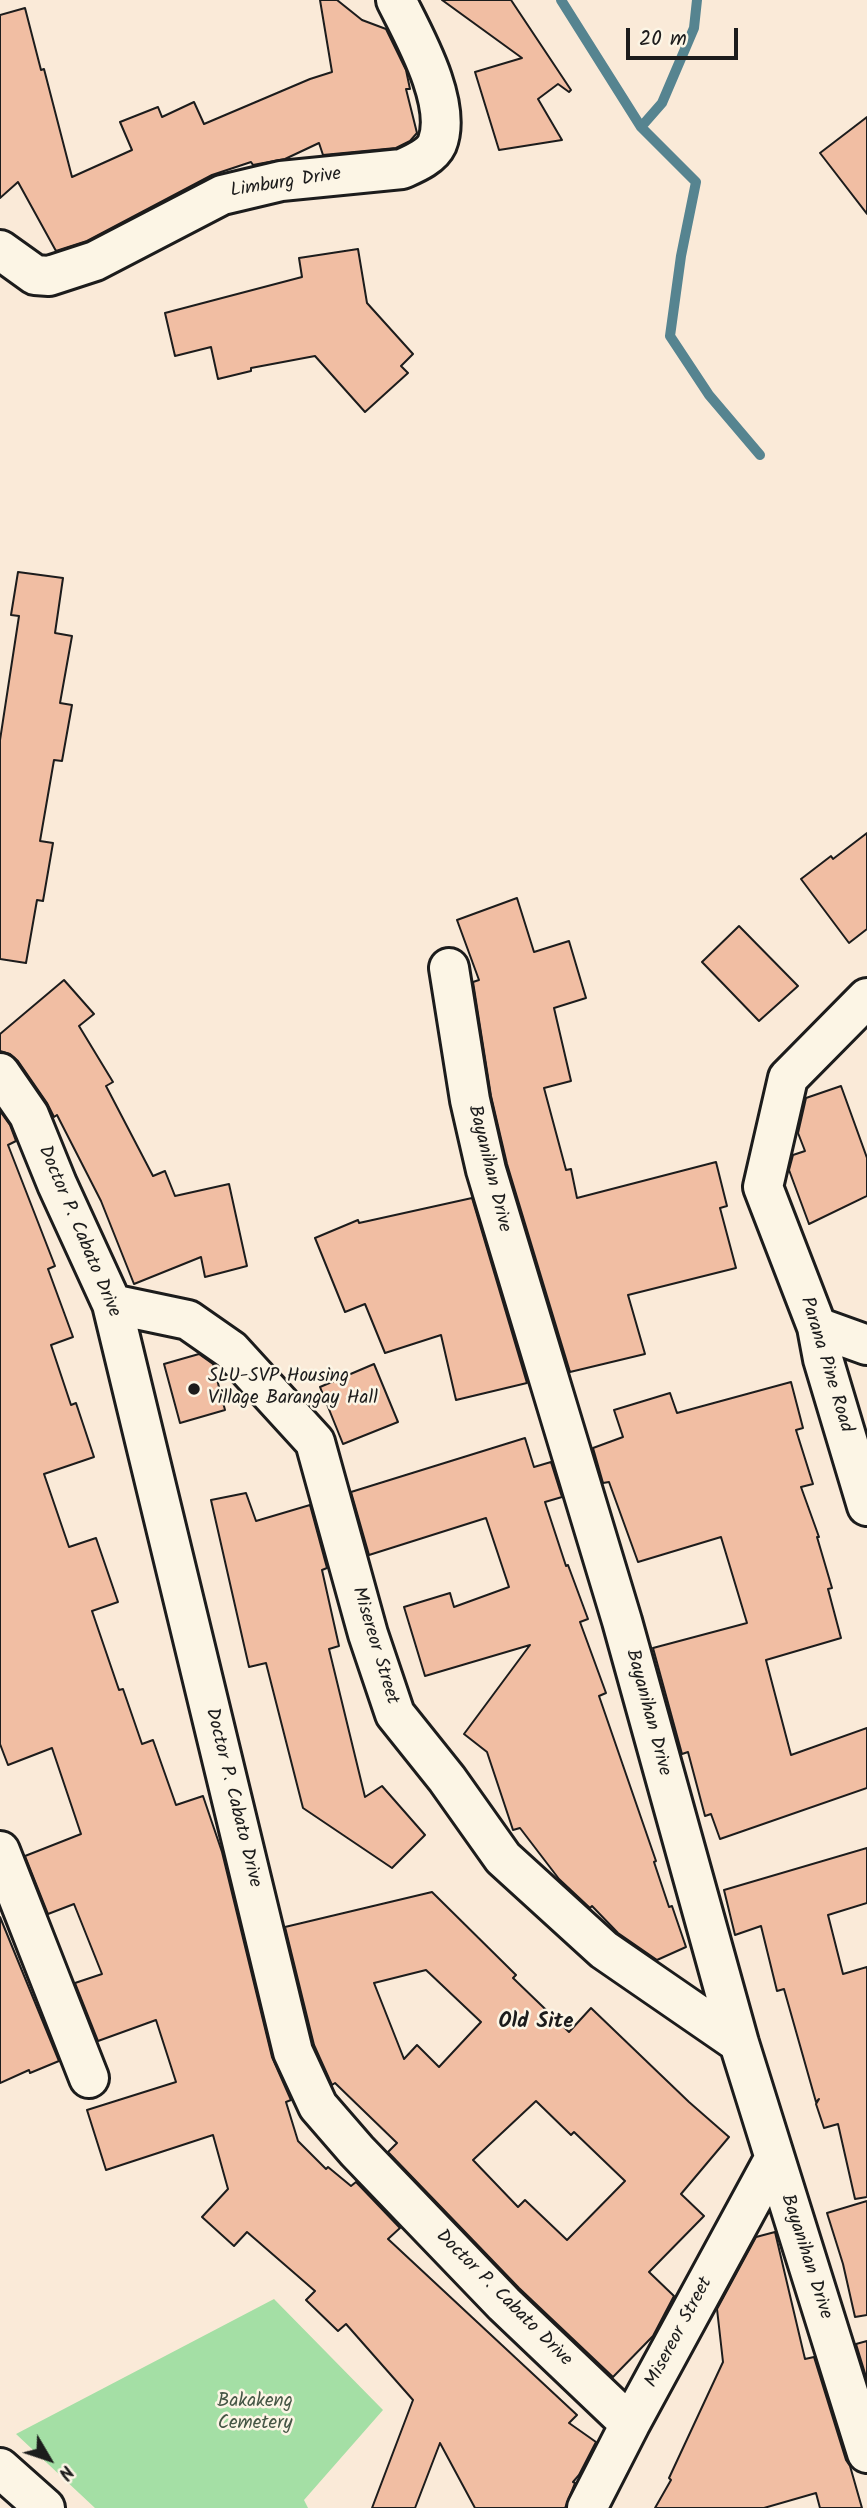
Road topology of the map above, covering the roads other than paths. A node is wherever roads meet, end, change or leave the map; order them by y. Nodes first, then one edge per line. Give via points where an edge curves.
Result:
1 (396, 0) edge
2 (0, 250) edge
3 (449, 968) dead end
4 (867, 998) edge
5 (0, 1073) edge
6 (112, 1304) junction
7 (817, 1327) junction
8 (867, 1345) edge
9 (867, 1506) edge
10 (0, 1851) edge
11 (738, 2043) junction
12 (89, 2078) dead end
13 (774, 2159) junction
14 (630, 2424) junction
15 (867, 2453) edge
16 (0, 2468) edge
17 (45, 2508) edge
18 (587, 2508) edge

1 - 2 street, Limburg Drive via 438,98 441,127 436,147 419,161 402,169 281,181 222,195 95,261 49,276 35,275
3 - 11 street, Bayanihan Drive via 485,1170 622,1621
4 - 7 street, Parana Pine Road via 788,1077 763,1187
5 - 6 street, Doctor P. Cabato Drive via 29,1115
6 - 11 street, Misereor Street via 188,1320 230,1350 315,1442 395,1714 503,1858 604,1950
6 - 14 street, Doctor P. Cabato Drive via 293,2052 318,2106 357,2151 504,2304
7 - 8 street
7 - 9 street, Parana Pine Road
10 - 12 street
11 - 13 street, Bayanihan Drive
13 - 14 street, Misereor Street
13 - 15 street, Bayanihan Drive
14 - 18 street, Misereor Street
16 - 17 street

